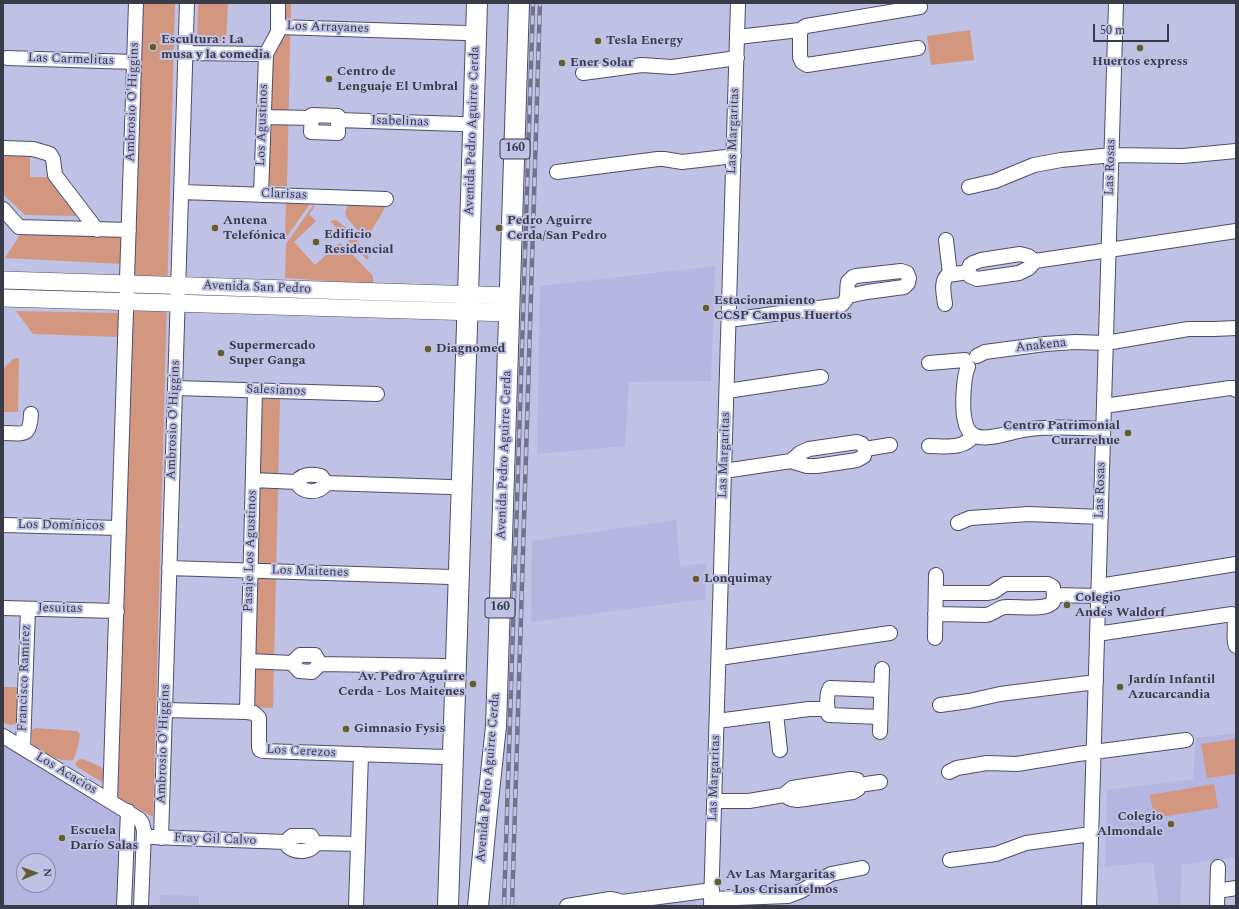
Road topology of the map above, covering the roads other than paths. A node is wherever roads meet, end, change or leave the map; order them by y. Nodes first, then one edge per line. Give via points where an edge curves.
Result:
1 (136, 3) edge
2 (187, 3) edge
3 (278, 3) edge
4 (477, 3) edge
5 (519, 3) edge
6 (738, 3) edge
7 (1116, 3) edge
8 (920, 7) dead end
9 (278, 27) junction
10 (800, 30) junction
11 (465, 33) dead end
12 (737, 38) junction
13 (918, 48) dead end
14 (186, 52) junction
15 (266, 54) junction
16 (4, 57) edge
17 (737, 58) junction
18 (134, 62) junction
19 (583, 72) dead end
20 (264, 117) junction
21 (461, 124) dead end
22 (3, 148) edge
23 (1236, 151) edge
24 (1112, 155) junction
25 (734, 156) junction
26 (557, 172) dead end
27 (969, 188) dead end
28 (181, 192) junction
29 (261, 195) junction
30 (386, 199) dead end
31 (3, 209) edge
32 (97, 230) junction
33 (129, 230) junction
34 (1236, 232) edge
35 (946, 240) dead end
36 (1109, 249) junction
37 (950, 274) junction
38 (3, 280) edge
39 (127, 284) junction
40 (178, 285) junction
41 (848, 296) dead end
42 (3, 298) edge
43 (127, 302) junction
44 (178, 304) junction
45 (468, 304) junction
46 (945, 304) dead end
47 (510, 305) junction
48 (729, 320) junction
49 (1236, 328) edge
50 (1106, 343) junction
51 (970, 361) junction
52 (928, 363) dead end
53 (821, 376) dead end
54 (175, 388) junction
55 (1236, 390) edge
56 (255, 391) junction
57 (727, 391) junction
58 (377, 394) dead end
59 (1104, 406) junction
60 (31, 414) dead end
61 (1103, 429) junction
62 (3, 433) edge
63 (974, 435) junction
64 (890, 445) dead end
65 (929, 446) dead end
66 (724, 471) junction
67 (253, 480) junction
68 (450, 487) dead end
69 (1101, 517) junction
70 (958, 523) dead end
71 (3, 525) edge
72 (119, 528) junction
73 (1236, 564) edge
74 (170, 568) junction
75 (250, 571) junction
76 (936, 575) dead end
77 (451, 577) dead end
78 (1098, 591) junction
79 (936, 593) junction
80 (1054, 596) junction
81 (3, 608) edge
82 (28, 609) junction
83 (117, 611) junction
84 (935, 614) junction
85 (890, 633) dead end
86 (1097, 634) junction
87 (935, 638) dead end
88 (1236, 646) edge
89 (718, 658) junction
90 (248, 661) junction
91 (444, 666) dead end
92 (882, 669) dead end
93 (1096, 682) junction
94 (881, 690) junction
95 (940, 705) dead end
96 (828, 709) junction
97 (165, 710) junction
98 (247, 712) junction
99 (776, 714) junction
100 (880, 716) junction
101 (717, 721) junction
102 (496, 726) junction
103 (880, 732) dead end
104 (3, 736) edge
105 (1186, 740) dead end
106 (23, 748) junction
107 (780, 750) dead end
108 (1094, 752) junction
109 (360, 754) junction
110 (446, 757) dead end
111 (949, 772) dead end
112 (880, 782) dead end
113 (110, 800) junction
114 (714, 801) junction
115 (128, 811) junction
116 (1091, 834) junction
117 (144, 837) junction
118 (161, 838) junction
119 (358, 844) junction
120 (950, 860) dead end
121 (862, 868) dead end
122 (1218, 868) dead end
123 (1236, 888) edge
124 (1218, 890) junction
125 (711, 898) edge
126 (620, 904) edge
127 (124, 906) edge
128 (141, 906) edge
129 (356, 906) edge
130 (448, 906) edge
131 (478, 906) edge
132 (489, 906) edge
133 (567, 906) edge
134 (1089, 906) edge
135 (1217, 906) edge

1 - 18 street, Ambrosio O'Higgins
2 - 14 street, Ambrosio O'Higgins
3 - 9 street
4 - 45 highway, Avenida Pedro Aguirre Cerda
5 - 47 highway, Avenida Pedro Aguirre Cerda / 160
6 - 12 street, Las Margaritas
7 - 24 street, Las Rosas
8 - 10 street via 806,26
9 - 11 street, Los Arrayanes
9 - 15 street, Los Arrayanes via 278,32
10 - 12 street
10 - 13 street via 800,57 802,62 808,65
12 - 17 street, Las Margaritas
14 - 15 street
14 - 28 street, Ambrosio O'Higgins
15 - 20 street, Los Agustinos
16 - 18 street, Las Carmelitas
17 - 19 street via 672,67 642,65
17 - 25 street, Las Margaritas
18 - 33 street, Ambrosio O'Higgins
20 - 21 street, Isabelinas via 312,118 312,115 338,116 338,120
20 - 29 street, Los Agustinos
22 - 32 street via 33,149 50,154 55,175
23 - 24 street via 1183,156
24 - 27 street via 1042,163
24 - 36 street, Las Rosas
25 - 26 street via 682,162 658,159
25 - 48 street, Las Margaritas
28 - 29 street, Clarisas
28 - 40 street, Ambrosio O'Higgins
29 - 30 street, Clarisas
31 - 32 street via 19,227
32 - 33 street
33 - 39 street, Ambrosio O'Higgins
34 - 36 street
35 - 37 street
36 - 37 street via 1035,261 1019,273 977,279 968,272
36 - 50 street, Las Rosas
37 - 46 street via 945,276 943,282
38 - 39 main road, Avenida San Pedro
39 - 40 main road, Avenida San Pedro
39 - 43 street, Ambrosio O'Higgins
40 - 44 street, Ambrosio O'Higgins
40 - 45 main road, Avenida San Pedro
41 - 48 street via 844,303 837,306
42 - 43 main road, Avenida San Pedro
43 - 44 main road, Avenida San Pedro
43 - 72 street, Ambrosio O'Higgins
44 - 45 main road, Avenida San Pedro
44 - 54 street, Ambrosio O'Higgins
45 - 47 main road, Avenida San Pedro
45 - 130 highway, Avenida Pedro Aguirre Cerda
47 - 102 highway, Avenida Pedro Aguirre Cerda / 160
48 - 57 street, Las Margaritas
49 - 50 street, Anakena via 1188,329
50 - 51 street, Anakena via 1045,344 985,352
50 - 59 street, Las Rosas
51 - 52 street, Anakena
51 - 63 street via 964,381 964,418 969,431
53 - 57 street
54 - 56 street, Salesianos
54 - 74 street, Ambrosio O'Higgins
55 - 59 street via 1230,388
56 - 58 street, Salesianos
56 - 67 street, Pasaje Los Agustinos
57 - 66 street, Las Margaritas
59 - 61 street, Las Rosas
60 - 62 street via 31,426 26,432
61 - 63 street via 1050,428 985,437
61 - 69 street, Las Rosas
63 - 65 street via 962,445
64 - 66 street via 865,449 864,456 857,460 812,466 791,460
66 - 89 street, Las Margaritas
67 - 68 street via 297,482 300,477 307,474 321,476 326,483
67 - 75 street, Pasaje Los Agustinos
69 - 70 street via 1029,514 970,518
69 - 78 street, Las Rosas
71 - 72 street, Los Domínicos
72 - 83 street, Ambrosio O'Higgins
73 - 78 street
74 - 75 street, Los Maitenes
74 - 97 street, Ambrosio O'Higgins
75 - 77 street, Los Maitenes
75 - 90 street, Pasaje Los Agustinos
76 - 79 street
78 - 80 street
78 - 86 street, Las Rosas
79 - 80 street via 988,593 1005,584 1048,584 1053,587
79 - 84 street
80 - 84 street via 1053,602 1047,607 1004,607 986,615
81 - 82 street, Jesuitas
82 - 83 street, Jesuitas
82 - 106 street, Francisco Ramírez
83 - 113 street, Ambrosio O'Higgins
84 - 87 street
85 - 89 street
86 - 88 street via 1232,614
86 - 93 street, Las Rosas
89 - 101 street, Las Margaritas
90 - 91 street via 292,663 299,671 312,672 320,664
90 - 98 street, Pasaje Los Agustinos
92 - 94 street
93 - 95 street via 1000,694
93 - 108 street, Las Rosas
94 - 96 street via 830,688
94 - 100 street
96 - 99 street
96 - 100 street via 829,715
97 - 98 street
97 - 118 street, Ambrosio O'Higgins
98 - 109 street, Los Cerezos via 254,713 259,718 259,747 262,751
99 - 101 street
99 - 107 street
100 - 103 street
101 - 114 street, Las Margaritas
102 - 131 highway, Avenida Pedro Aguirre Cerda / 160
102 - 132 highway via 497,771
104 - 106 street, Los Acacios
105 - 108 street
106 - 113 street, Los Acacios
108 - 111 street via 1017,764 987,763 957,768
108 - 116 street, Las Rosas
109 - 110 street, Los Cerezos
109 - 119 street
112 - 114 street via 859,785 857,780 851,779 792,788 784,795 749,801
113 - 115 street, Los Acacios
114 - 125 street, Las Margaritas
115 - 117 street, Los Acacios via 142,823
115 - 127 street
116 - 120 street via 1026,843 996,854
116 - 134 street, Las Rosas
117 - 118 street, Fray Gil Calvo
117 - 128 street, Los Acacios
118 - 119 street, Fray Gil Calvo via 287,842 292,836 308,836 313,838 315,843
119 - 129 street
121 - 125 street via 831,874 788,896
122 - 124 street
123 - 124 street
124 - 135 street
125 - 126 street
126 - 133 street via 610,899

